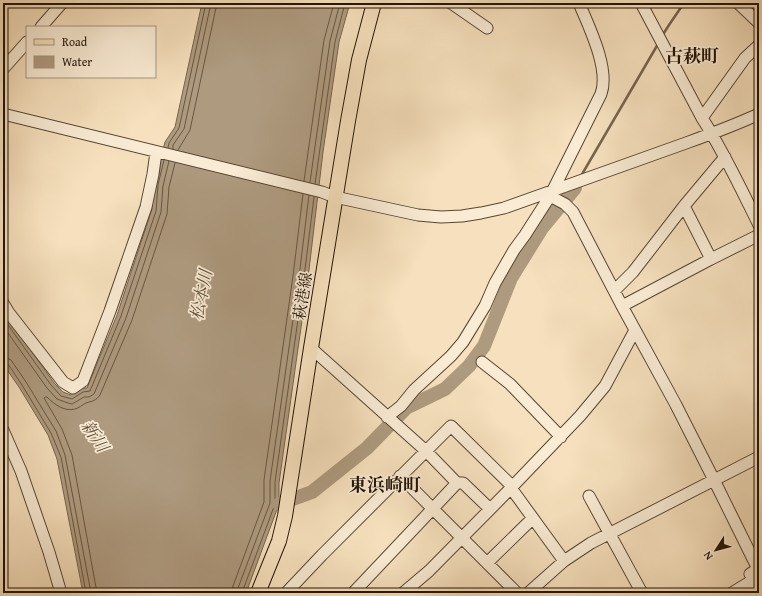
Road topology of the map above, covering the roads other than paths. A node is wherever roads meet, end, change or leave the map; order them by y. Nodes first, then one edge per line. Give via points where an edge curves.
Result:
1 (62, 3) edge
2 (374, 3) edge
3 (579, 3) edge
4 (642, 3) edge
5 (738, 3) edge
6 (453, 4) edge
7 (759, 23) edge
8 (42, 26) edge
9 (487, 28) dead end
10 (26, 43) edge
11 (759, 45) edge
12 (3, 69) edge
13 (3, 114) edge
14 (759, 114) edge
15 (702, 118) junction
16 (713, 134) junction
17 (158, 153) junction
18 (725, 157) junction
19 (552, 193) junction
20 (329, 195) junction
21 (684, 206) junction
22 (759, 225) edge
23 (759, 235) edge
24 (711, 259) junction
25 (614, 291) junction
26 (3, 303) edge
27 (622, 306) junction
28 (635, 330) junction
29 (311, 348) junction
30 (482, 362) dead end
31 (391, 420) junction
32 (3, 430) edge
33 (561, 437) junction
34 (426, 451) junction
35 (759, 457) edge
36 (400, 476) junction
37 (714, 480) junction
38 (457, 483) junction
39 (512, 487) junction
40 (589, 496) dead end
41 (433, 509) junction
42 (490, 509) junction
43 (533, 518) junction
44 (609, 533) junction
45 (462, 538) junction
46 (564, 560) junction
47 (487, 563) junction
48 (758, 569) edge
49 (753, 580) junction
50 (759, 591) edge
51 (259, 592) edge
52 (61, 593) edge
53 (286, 593) edge
54 (353, 593) edge
55 (403, 593) edge
56 (517, 593) edge
57 (528, 593) edge
58 (642, 593) edge
59 (732, 593) edge

1 - 8 street
2 - 20 main road, 萩港線
3 - 19 street via 599,54 603,88
4 - 15 street
5 - 7 street
6 - 9 street
10 - 12 street
11 - 15 street via 745,58
13 - 17 street
14 - 16 street
15 - 16 street
16 - 18 street
16 - 19 street
17 - 20 street
17 - 26 street via 146,207 84,381 73,388 63,382
18 - 21 street
18 - 22 street
19 - 20 street via 481,213 441,217 418,215
19 - 25 street via 573,212
19 - 31 street via 514,250 463,342 414,390
20 - 29 main road, 萩港線
21 - 24 street
21 - 25 street via 633,272
23 - 24 street
24 - 27 street
25 - 27 street
27 - 28 street
28 - 33 street via 606,386
28 - 37 street
29 - 31 street
29 - 51 main road, 萩港線 via 285,516 279,541
30 - 33 street via 510,384
31 - 34 street
32 - 52 street via 21,471
33 - 39 street
34 - 36 street
34 - 38 street
34 - 39 street via 451,426
35 - 37 street
36 - 41 street
36 - 53 street
37 - 44 street
37 - 48 street
38 - 41 street
38 - 42 street via 463,483
39 - 42 street
39 - 43 street
40 - 44 street
41 - 45 street
41 - 54 street
42 - 45 street
43 - 46 street
43 - 47 street
44 - 46 street
44 - 58 street
45 - 47 street
45 - 55 street
46 - 57 street
47 - 56 street
48 - 49 street via 750,574
49 - 50 street
49 - 59 street

